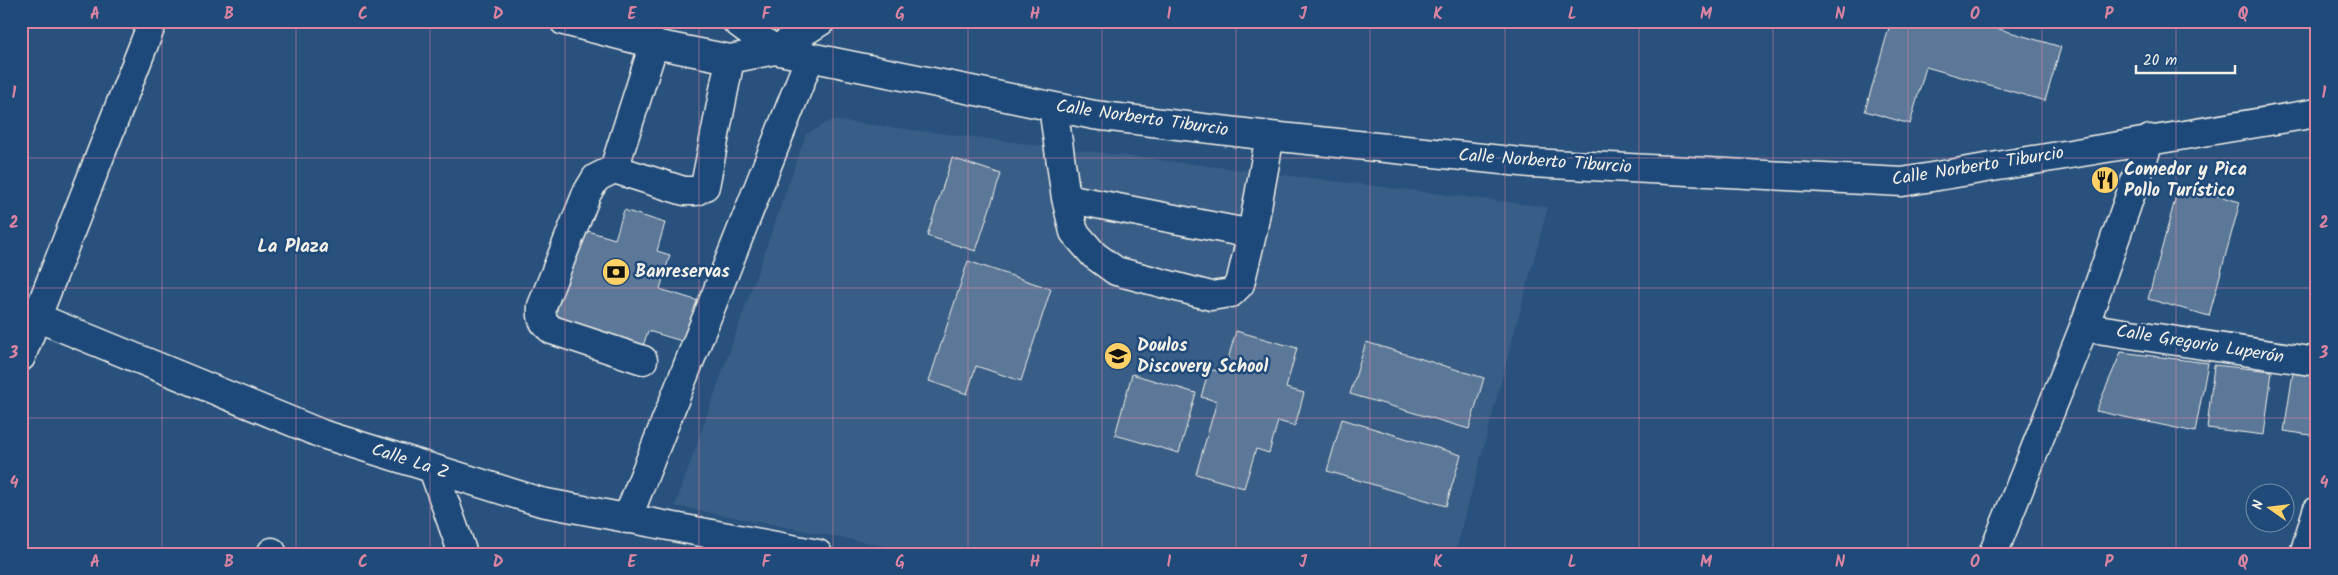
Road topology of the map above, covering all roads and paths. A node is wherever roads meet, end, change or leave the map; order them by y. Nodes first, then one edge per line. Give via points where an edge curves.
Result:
1 (153, 21) edge
2 (564, 21) edge
3 (736, 21) edge
4 (822, 21) edge
5 (654, 44) junction
6 (775, 50) junction
7 (810, 57) junction
8 (730, 59) junction
9 (1054, 107) junction
10 (2317, 112) edge
11 (1270, 136) junction
12 (2150, 139) junction
13 (614, 168) junction
14 (1066, 198) junction
15 (1252, 234) junction
16 (28, 313) edge
17 (2084, 327) junction
18 (21, 357) edge
19 (643, 360) dead end
20 (2317, 362) edge
21 (432, 469) junction
22 (2317, 512) edge
23 (627, 519) junction
24 (463, 554) edge
25 (818, 554) edge
26 (1993, 554) edge
27 (2304, 554) edge

1 - 16 street
2 - 5 street
3 - 6 street
4 - 6 street
5 - 8 street
5 - 13 street
6 - 7 street, Calle Norberto Tiburcio
6 - 8 street
7 - 9 street, Calle Norberto Tiburcio
7 - 23 street
8 - 13 street via 705,186 696,191 684,191
9 - 11 street, Calle Norberto Tiburcio via 1094,115
9 - 14 street
10 - 12 street, Calle Norberto Tiburcio
11 - 12 street, Calle Norberto Tiburcio via 1531,163 1902,182
11 - 15 street
12 - 17 street
13 - 19 street via 596,178 586,193 542,306 541,318 552,330
14 - 15 street
14 - 15 street via 1074,232 1094,255 1116,271 1212,296 1231,292 1240,284
16 - 18 street
16 - 21 street, Calle La Z via 322,434
17 - 20 street, Calle Gregorio Luperón
17 - 26 street
21 - 23 street, Calle La Z via 541,502
21 - 24 street
22 - 27 street
23 - 25 street, Calle La Z

